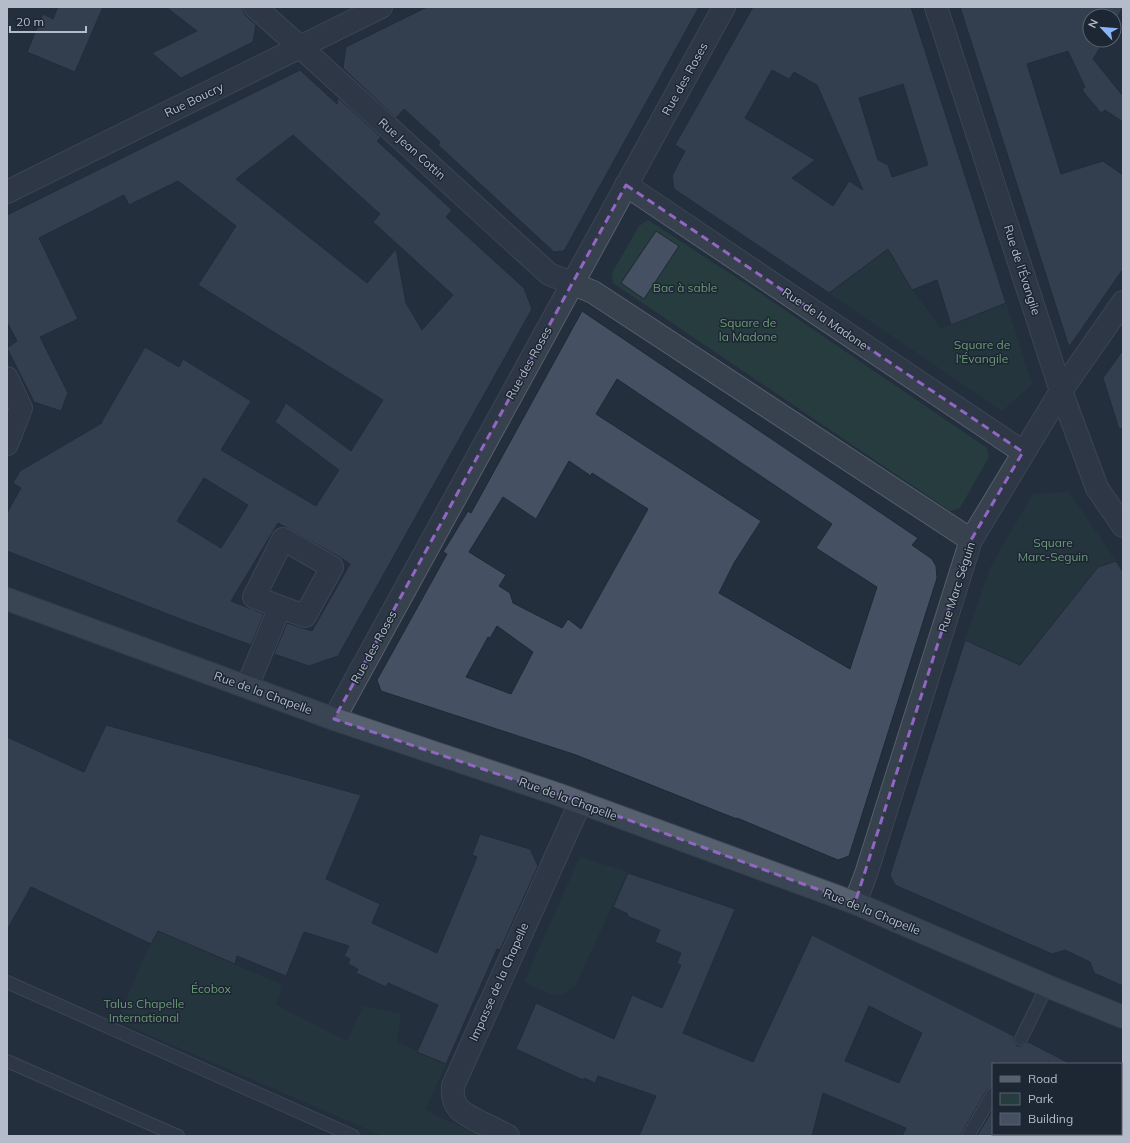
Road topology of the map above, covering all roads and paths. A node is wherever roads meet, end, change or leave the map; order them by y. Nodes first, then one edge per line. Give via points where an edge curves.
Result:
1 (255, 7) edge
2 (381, 7) edge
3 (724, 7) edge
4 (936, 7) edge
5 (300, 47) junction
6 (626, 185) junction
7 (7, 192) edge
8 (573, 282) junction
9 (1123, 302) edge
10 (7, 378) edge
11 (1061, 391) junction
12 (7, 444) edge
13 (1023, 452) junction
14 (1123, 526) edge
15 (971, 540) junction
16 (7, 599) edge
17 (280, 607) dead end
18 (247, 687) junction
19 (334, 719) junction
20 (580, 803) junction
21 (855, 903) junction
22 (7, 982) edge
23 (1047, 986) junction
24 (1123, 1017) edge
25 (1021, 1039) dead end
26 (7, 1061) edge
27 (992, 1096) edge
28 (178, 1136) edge
29 (353, 1136) edge
30 (508, 1136) edge
31 (968, 1136) edge

1 - 5 street, Rue Jean Cottin
2 - 5 street, Rue Boucry
3 - 6 street, Rue des Roses
4 - 11 street, Rue de l'Évangile
5 - 7 street, Rue Boucry
5 - 8 street, Rue Jean Cottin via 549,274
6 - 8 street, Rue des Roses
6 - 13 street, Rue de la Madone
8 - 15 street via 593,292
8 - 19 street, Rue des Roses
9 - 11 street, Rue Marc Séguin
10 - 12 street via 21,408
11 - 13 street, Rue Marc Séguin
11 - 14 street, Rue de l'Évangile via 1097,488
13 - 15 street, Rue Marc Séguin
15 - 21 street, Rue Marc Séguin
16 - 18 main road, Rue de la Chapelle
17 - 18 street
18 - 19 main road, Rue de la Chapelle
19 - 20 main road, Rue de la Chapelle
20 - 21 main road, Rue de la Chapelle
20 - 30 street, Impasse de la Chapelle via 453,1086 452,1097 463,1114
21 - 23 main road, Rue de la Chapelle
22 - 29 lane
23 - 24 main road, Rue de la Chapelle
23 - 25 lane
26 - 28 lane
27 - 31 lane

